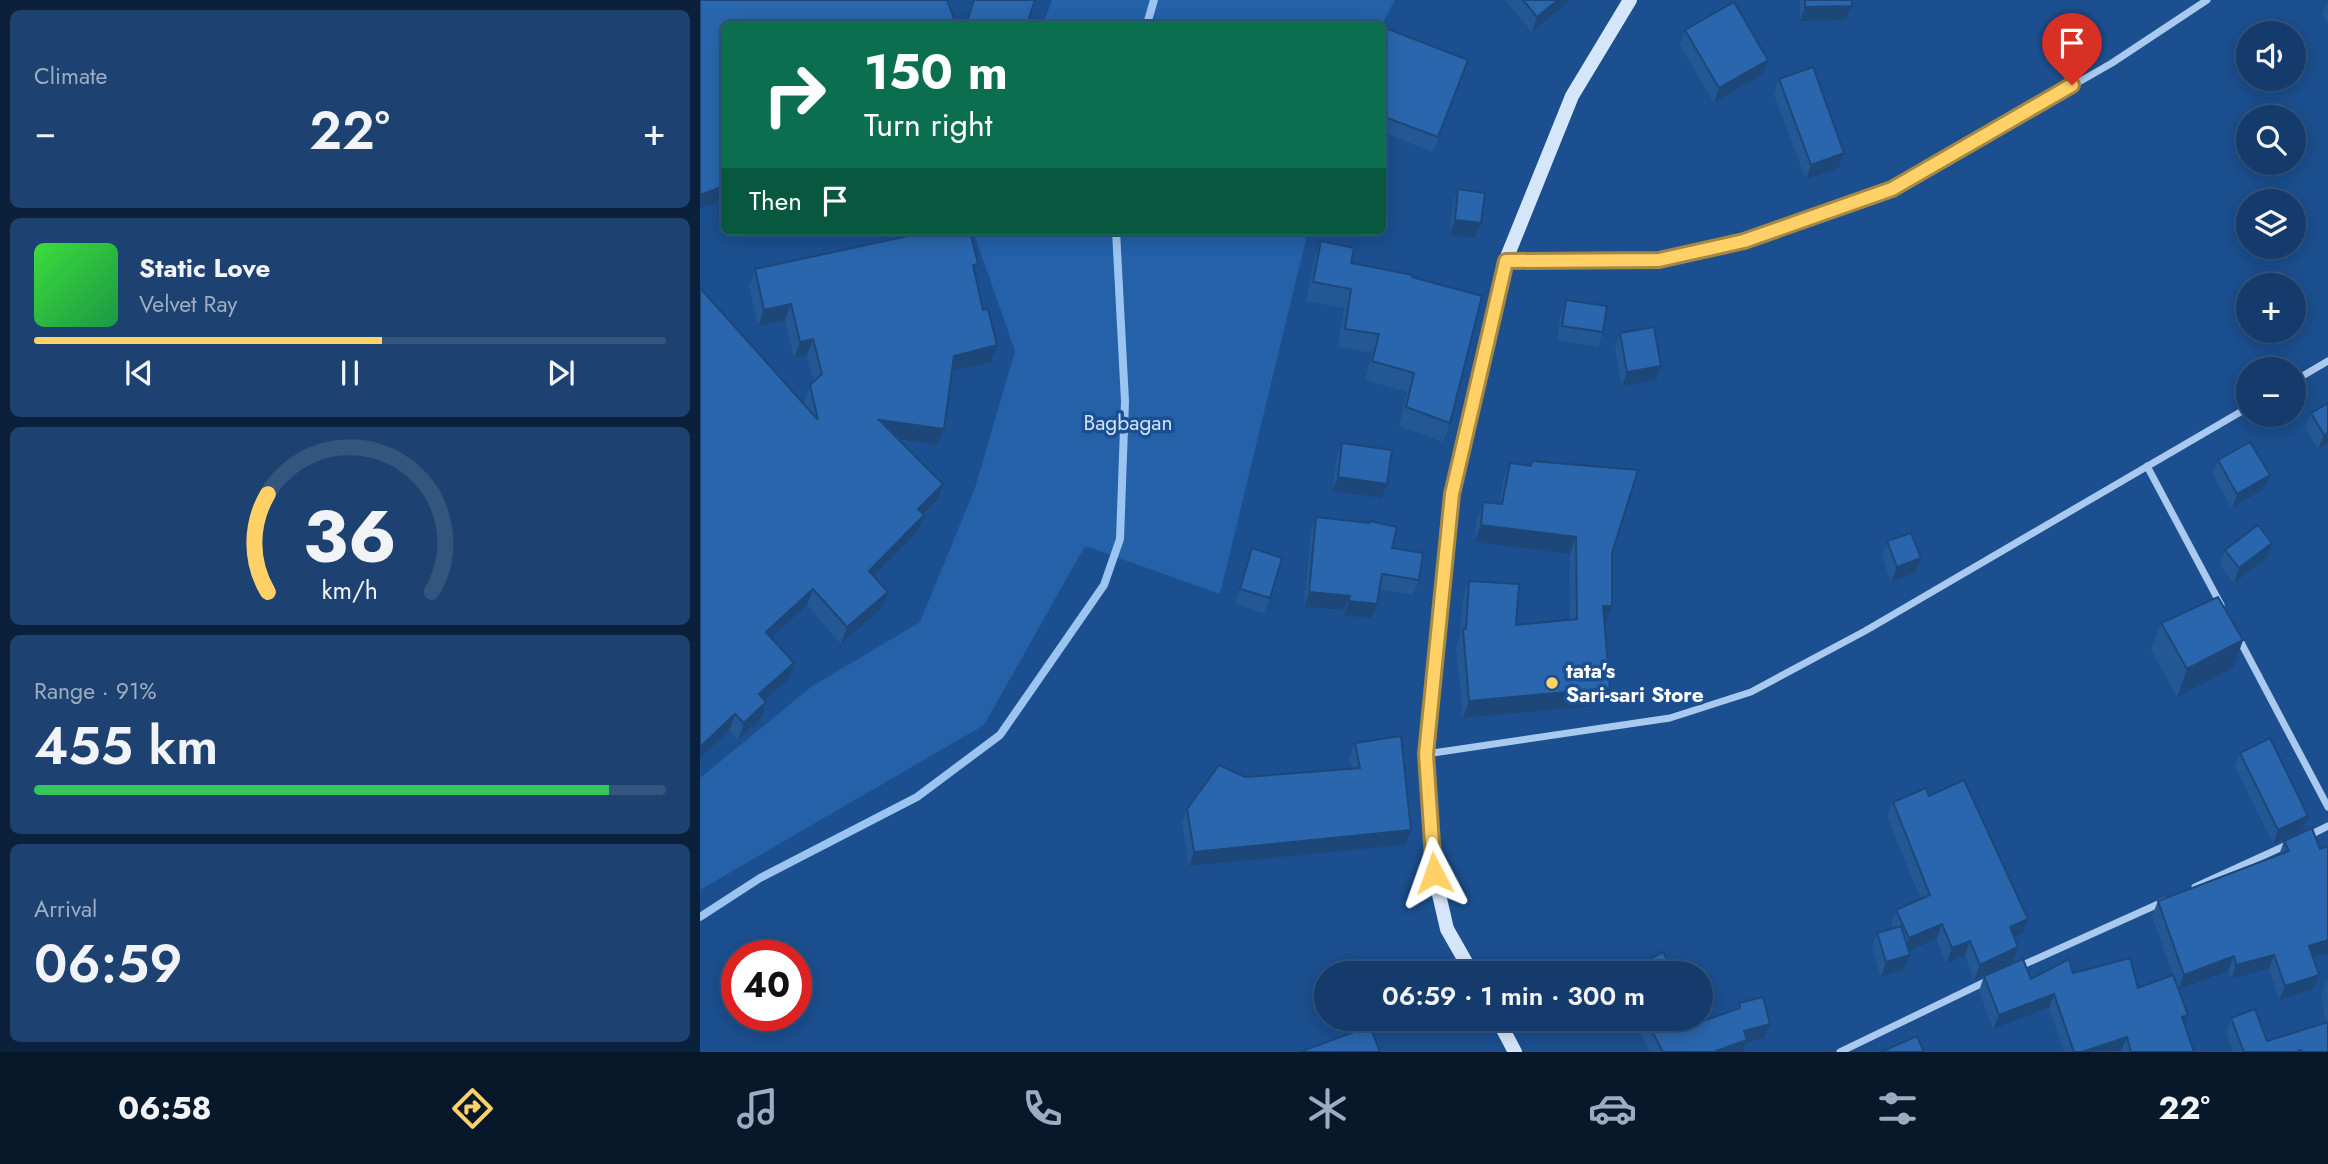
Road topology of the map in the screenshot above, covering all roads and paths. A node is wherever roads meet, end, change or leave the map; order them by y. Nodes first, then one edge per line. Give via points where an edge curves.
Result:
1 (1630, 0) edge
2 (2207, 0) edge
3 (1506, 261) junction
4 (2328, 361) edge
5 (2306, 374) edge
6 (2236, 415) edge
7 (2147, 466) junction
8 (2226, 614) edge
9 (2232, 625) edge
10 (1426, 754) junction
11 (2328, 807) edge
12 (2328, 827) edge
13 (2188, 891) edge
14 (2175, 896) edge
15 (1465, 961) edge
16 (1504, 1031) edge
17 (1516, 1052) edge
18 (1840, 1052) edge

1 - 3 street via 1572,96
2 - 3 street via 2112,62 1892,189 1744,241 1659,260
3 - 10 street via 1452,494
4 - 5 street
6 - 7 street
7 - 8 street
7 - 10 street via 1751,692 1670,718
9 - 11 street
10 - 15 street via 1434,873 1447,929
12 - 13 street
14 - 18 street
16 - 17 street

